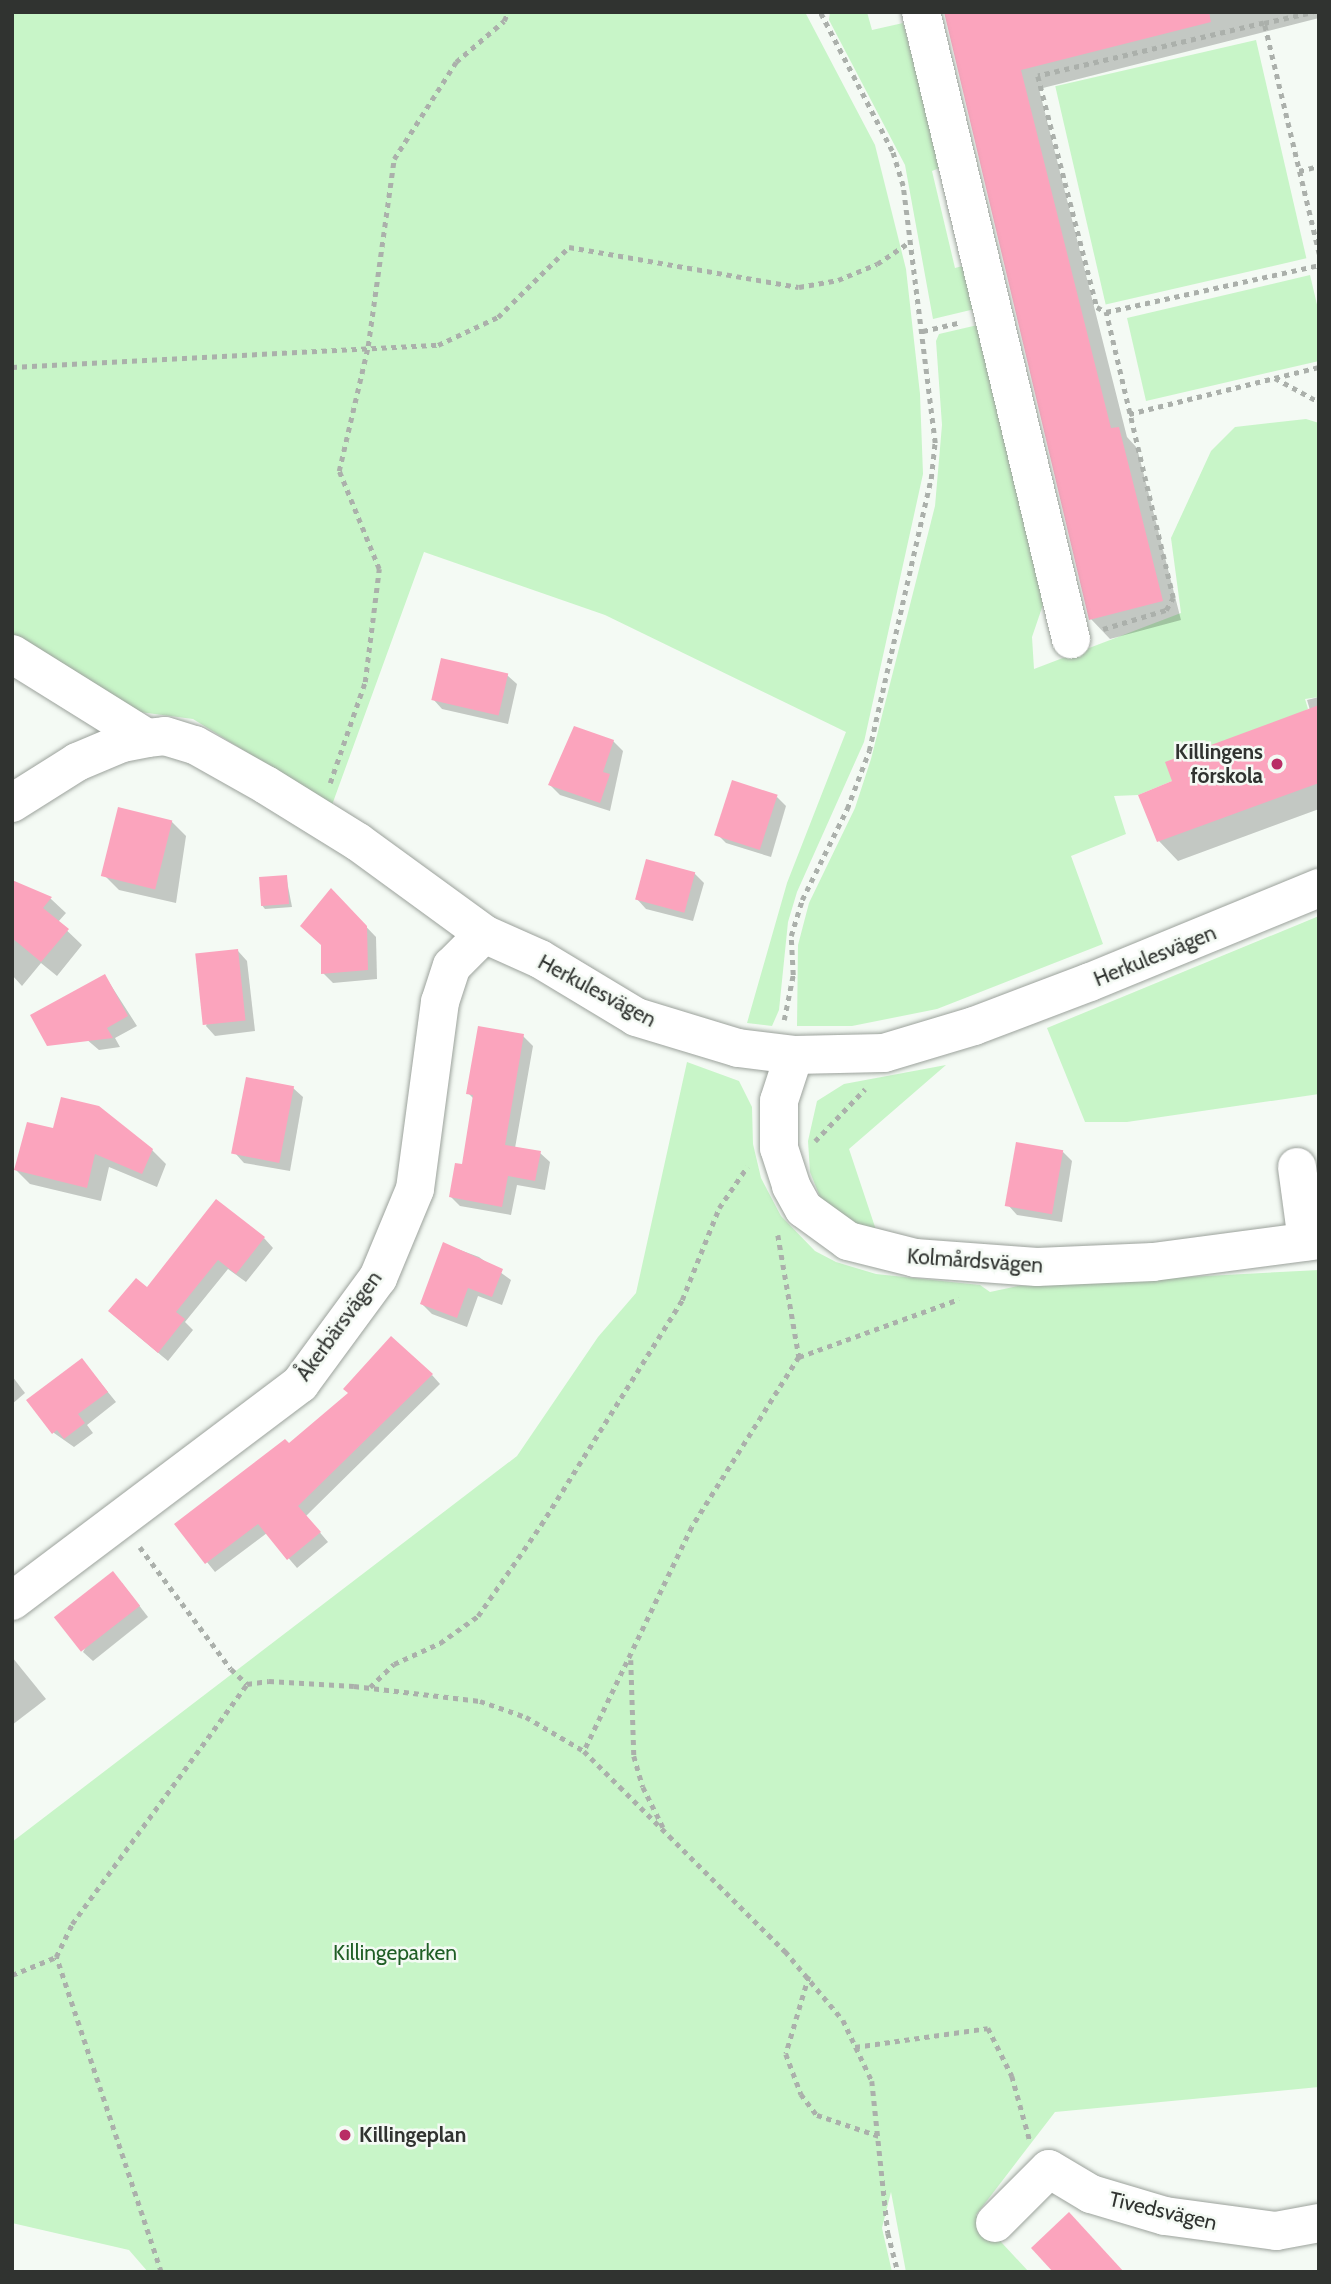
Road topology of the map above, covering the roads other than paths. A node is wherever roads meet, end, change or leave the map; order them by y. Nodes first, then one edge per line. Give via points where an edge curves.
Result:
1 (921, 12) edge
2 (1071, 639) road end
3 (12, 654) edge
4 (147, 737) junction
5 (12, 803) edge
6 (1319, 888) edge
7 (484, 934) junction
8 (794, 1055) junction
9 (1297, 1167) dead end
10 (1313, 1240) edge
11 (12, 1601) edge
12 (995, 2223) dead end
13 (1319, 2223) edge

1 - 2 street
3 - 4 street, Herkulesvägen
4 - 5 street via 78,762
4 - 7 street, Herkulesvägen via 165,736 195,745 318,817
6 - 8 street, Herkulesvägen via 950,1034 884,1054
7 - 8 street, Herkulesvägen via 540,959 635,1017 749,1050
7 - 11 street, Åkerbärsvägen via 452,966 440,1002 415,1189 378,1278 300,1384
8 - 10 street, Kolmårdsvägen via 776,1124 788,1178 804,1209 829,1232 880,1252 915,1258 1093,1266
9 - 10 street
12 - 13 street, Tivedsvägen via 1049,2168 1091,2194 1165,2216 1247,2230 1276,2231

